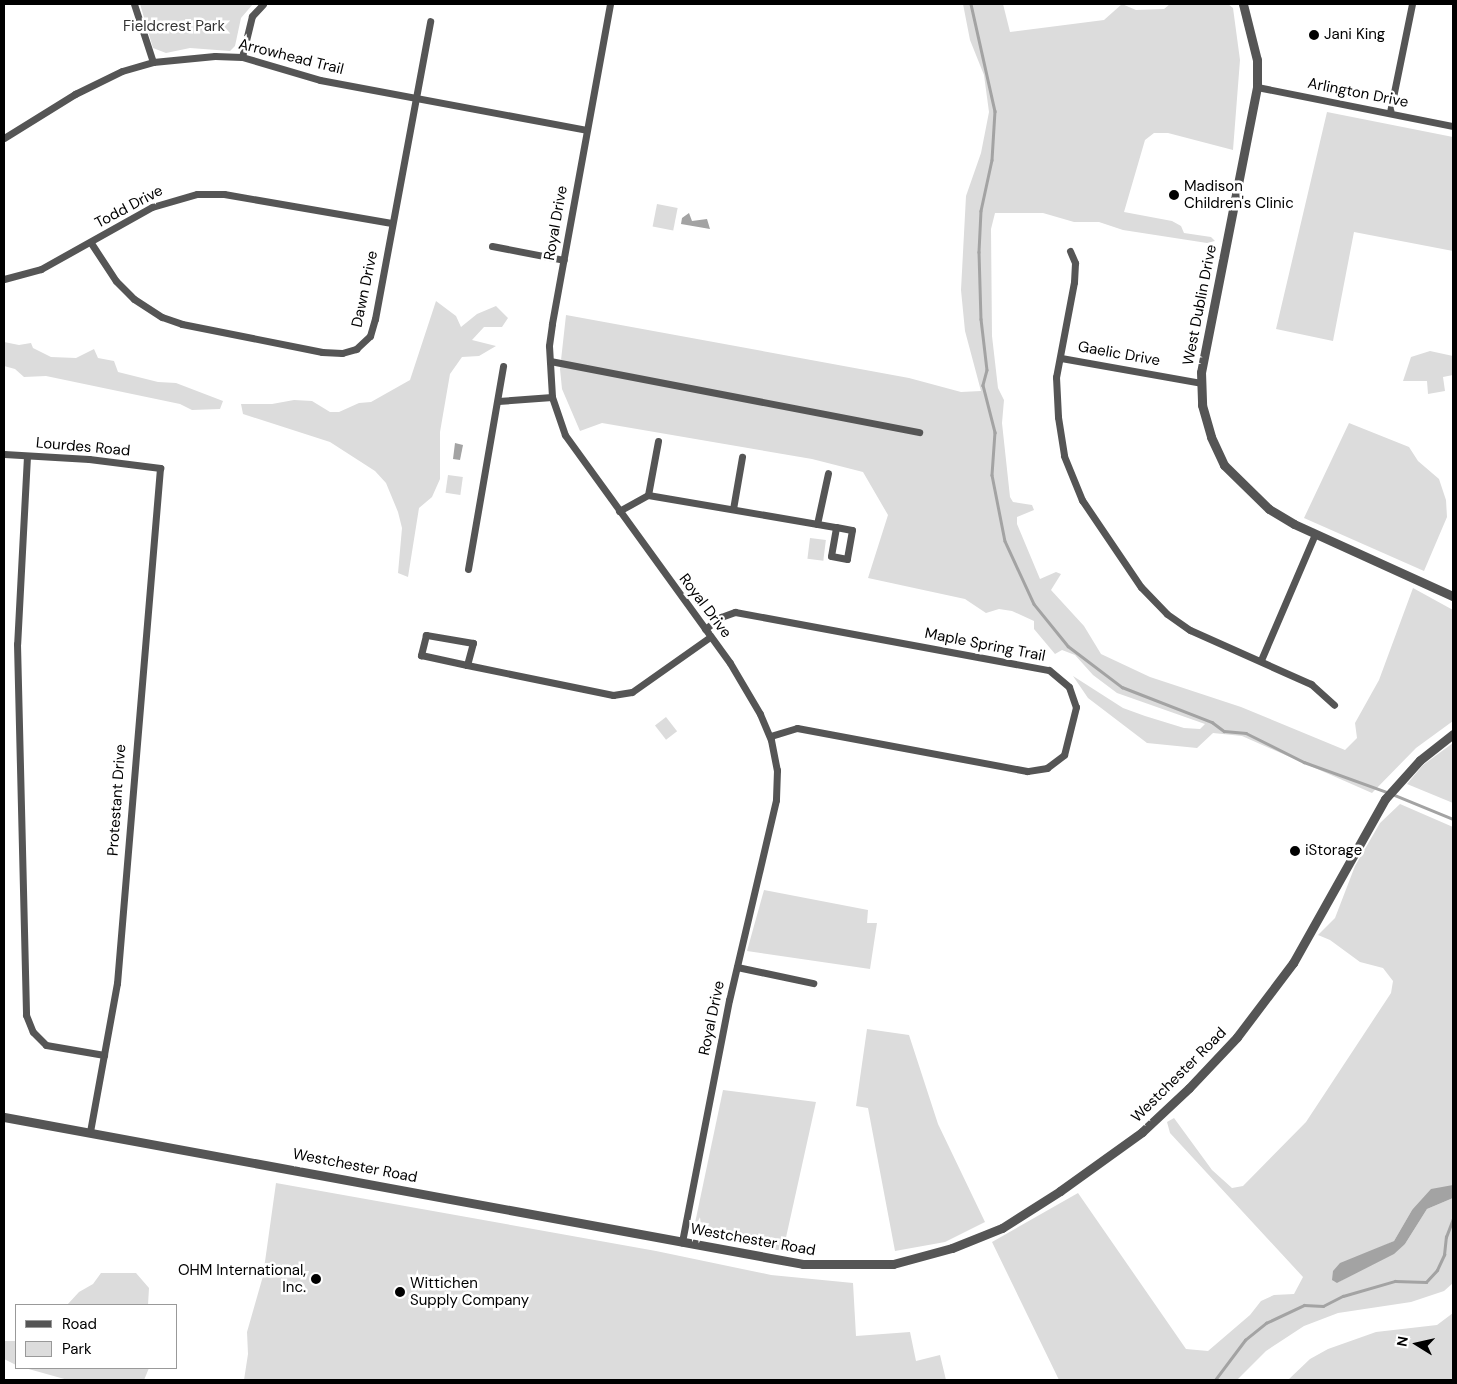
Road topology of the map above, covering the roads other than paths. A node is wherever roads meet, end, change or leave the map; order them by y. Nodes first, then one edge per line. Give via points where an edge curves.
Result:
1 (134, 4) edge
2 (263, 4) edge
3 (610, 4) edge
4 (1243, 4) edge
5 (1412, 4) edge
6 (430, 21) dead end
7 (242, 57) junction
8 (153, 62) junction
9 (1257, 87) junction
10 (416, 99) junction
11 (1390, 112) junction
12 (1453, 126) edge
13 (586, 130) junction
14 (4, 138) edge
15 (392, 223) junction
16 (91, 243) junction
17 (492, 246) dead end
18 (1070, 251) dead end
19 (564, 260) junction
20 (4, 279) edge
21 (1061, 358) junction
22 (550, 361) junction
23 (503, 366) dead end
24 (1201, 384) junction
25 (552, 397) junction
26 (498, 401) junction
27 (919, 432) dead end
28 (658, 441) dead end
29 (4, 454) edge
30 (27, 456) junction
31 (742, 457) dead end
32 (160, 468) joint
33 (828, 473) dead end
34 (648, 494) junction
35 (733, 509) junction
36 (619, 511) junction
37 (817, 524) junction
38 (836, 527) junction
39 (1315, 534) junction
40 (468, 569) dead end
41 (1453, 596) edge
42 (704, 629) junction
43 (710, 636) junction
44 (1261, 660) junction
45 (467, 665) junction
46 (1334, 706) dead end
47 (1453, 734) edge
48 (770, 736) junction
49 (737, 968) junction
50 (813, 983) dead end
51 (104, 1055) junction
52 (4, 1117) edge
53 (90, 1132) junction
54 (682, 1242) junction

1 - 8 street
2 - 7 street via 252,16
3 - 13 street, Royal Drive
4 - 9 street, West Dublin Drive via 1256,60
5 - 11 street
6 - 10 street, Dawn Drive
7 - 8 street, Arrowhead Trail via 190,57
7 - 10 street, Arrowhead Trail via 320,80
8 - 14 street, Arrowhead Trail via 122,71 75,94
9 - 11 street, Arlington Drive
9 - 24 street, West Dublin Drive via 1205,346
10 - 13 street, Arrowhead Trail
10 - 15 street, Dawn Drive
11 - 12 street, Arlington Drive
13 - 19 street, Royal Drive
15 - 16 street, Todd Drive via 224,194 196,194 152,207
15 - 16 street, Dawn Drive via 370,336 356,349 342,353 182,324 162,317 134,299 116,281
16 - 20 street, Todd Drive via 41,269
17 - 19 street
18 - 21 street via 1075,263 1074,282
19 - 22 street, Royal Drive via 551,331
21 - 24 street, Gaelic Drive
21 - 44 street via 1056,377 1064,456 1082,500 1111,546 1141,587 1167,614 1190,630
22 - 25 street, Royal Drive
22 - 27 street
23 - 26 street
24 - 39 street, West Dublin Drive via 1207,421 1224,465 1269,509
25 - 26 street
25 - 36 street, Royal Drive via 565,435
26 - 40 street
28 - 34 street
29 - 30 street, Lourdes Road
30 - 32 street, Lourdes Road
30 - 51 street via 17,644 26,1015 33,1032 46,1044
31 - 35 street
32 - 51 street, Protestant Drive via 117,983
33 - 37 street
34 - 35 street
34 - 36 street
35 - 37 street
36 - 42 street, Royal Drive
37 - 38 street
38 - 38 street via 831,556 847,559 852,530
39 - 41 street, West Dublin Drive
39 - 44 street
42 - 43 street, Royal Drive
42 - 48 street, Maple Spring Trail via 735,612 1049,670 1069,687 1076,707 1064,755 1047,768 1027,771 797,728
43 - 45 street via 632,692 613,695
43 - 48 street, Royal Drive via 740,680
44 - 46 street via 1311,684
45 - 45 street via 421,655 426,635 473,643
47 - 54 street, Westchester Road via 1420,760 1384,799 1293,963 1237,1037 1142,1132 1060,1191 1002,1228 952,1248 893,1264 803,1264
48 - 49 street, Royal Drive via 777,770 776,800
49 - 50 street
49 - 54 street, Royal Drive
51 - 53 street, Protestant Drive
52 - 53 street, Westchester Road
53 - 54 street, Westchester Road

